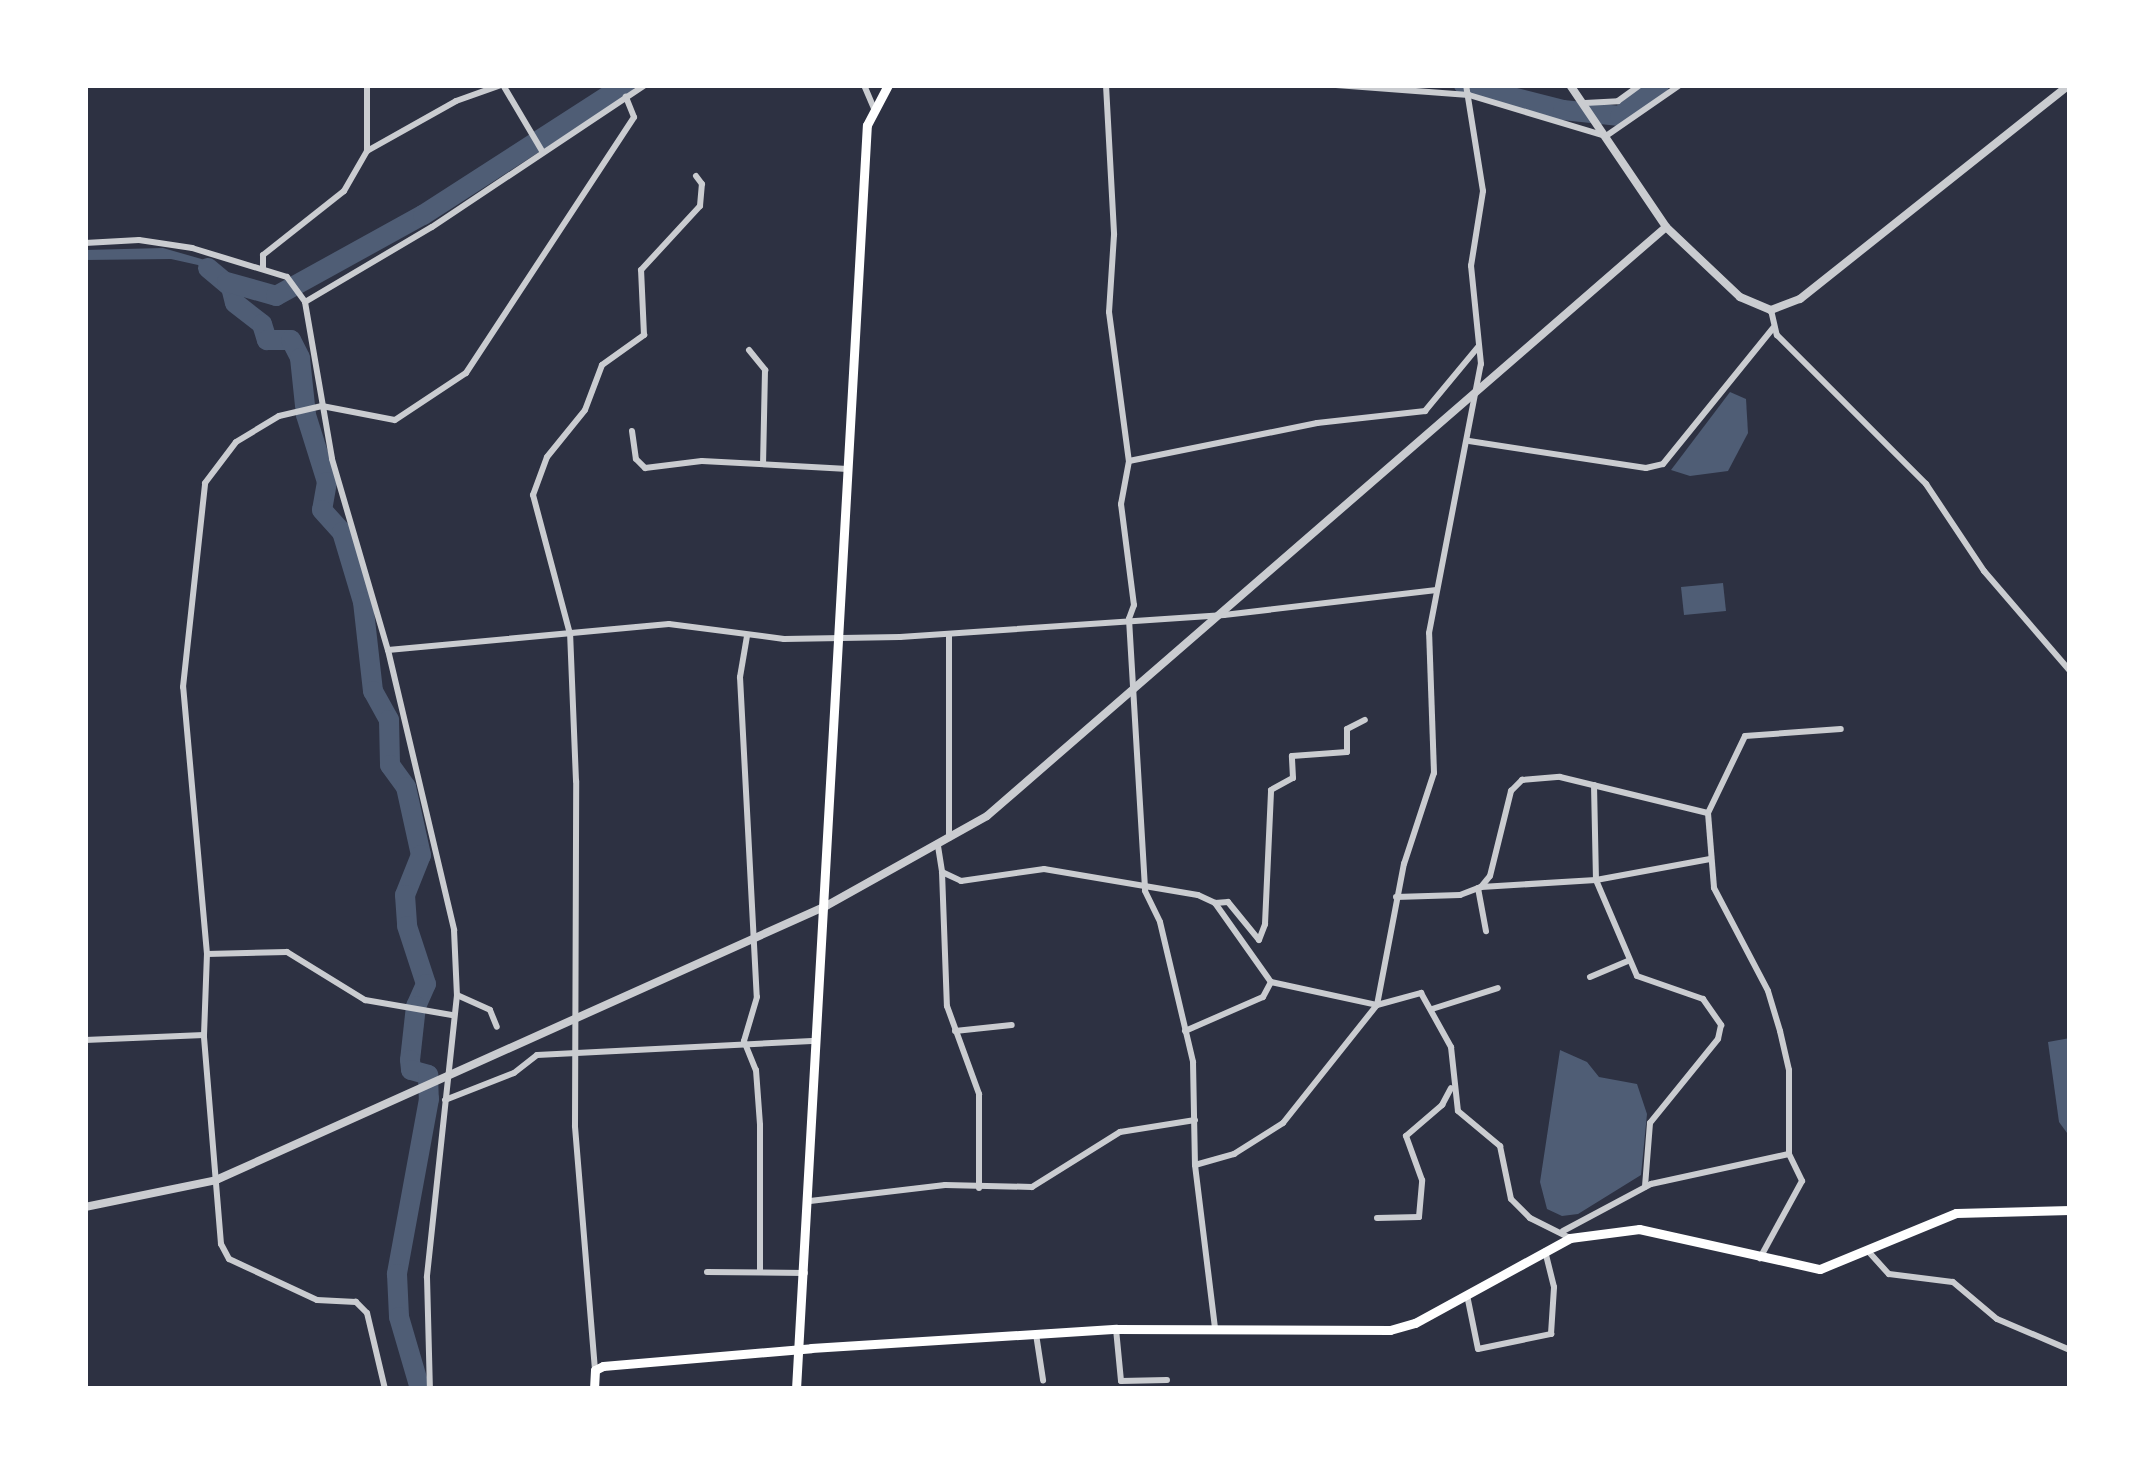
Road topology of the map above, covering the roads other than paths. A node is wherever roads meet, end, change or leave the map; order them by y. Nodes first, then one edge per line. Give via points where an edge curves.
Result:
1 (366, 85) edge
2 (502, 85) edge
3 (645, 85) edge
4 (864, 85) edge
5 (888, 85) edge
6 (1106, 85) edge
7 (1336, 85) edge
8 (1466, 85) edge
9 (1570, 85) edge
10 (1640, 85) edge
11 (1680, 85) edge
12 (2070, 85) edge
13 (1469, 95) junction
14 (626, 97) junction
15 (1585, 103) junction
16 (874, 109) junction
17 (1606, 136) junction
18 (367, 151) junction
19 (542, 151) junction
20 (696, 176) dead end
21 (1666, 227) junction
22 (85, 242) edge
23 (263, 269) junction
24 (303, 299) junction
25 (1771, 310) junction
26 (1774, 328) junction
27 (1479, 346) junction
28 (748, 350) dead end
29 (1478, 384) junction
30 (318, 407) junction
31 (632, 431) dead end
32 (1469, 441) junction
33 (1129, 461) junction
34 (762, 464) junction
35 (850, 469) junction
36 (1438, 590) junction
37 (1224, 614) junction
38 (1129, 619) junction
39 (570, 634) junction
40 (949, 634) junction
41 (747, 636) junction
42 (839, 640) junction
43 (388, 650) junction
44 (2070, 670) edge
45 (1135, 691) junction
46 (1365, 720) dead end
47 (1841, 730) dead end
48 (1594, 785) junction
49 (1708, 813) junction
50 (949, 839) junction
51 (938, 846) junction
52 (1710, 859) junction
53 (942, 872) junction
54 (1596, 880) junction
55 (1144, 881) junction
56 (1479, 887) junction
57 (1396, 897) junction
58 (1215, 903) junction
59 (826, 906) junction
60 (1486, 931) dead end
61 (750, 940) junction
62 (207, 954) junction
63 (1630, 960) junction
64 (1590, 977) dead end
65 (1271, 982) junction
66 (1498, 988) dead end
67 (457, 995) junction
68 (1377, 1005) junction
69 (1432, 1008) junction
70 (452, 1015) junction
71 (575, 1019) junction
72 (1012, 1025) dead end
73 (497, 1027) dead end
74 (955, 1031) junction
75 (1186, 1031) junction
76 (204, 1035) junction
77 (85, 1040) edge
78 (818, 1041) junction
79 (745, 1046) junction
80 (576, 1053) junction
81 (446, 1077) junction
82 (1452, 1087) junction
83 (444, 1100) junction
84 (1195, 1120) junction
85 (1789, 1154) junction
86 (1194, 1165) junction
87 (216, 1180) junction
88 (1645, 1187) junction
89 (978, 1188) junction
90 (810, 1201) junction
91 (85, 1207) edge
92 (2070, 1210) edge
93 (1377, 1218) dead end
94 (1567, 1235) junction
95 (1868, 1250) junction
96 (1545, 1251) junction
97 (1759, 1260) junction
98 (707, 1272) dead end
99 (760, 1272) junction
100 (806, 1273) junction
101 (1466, 1295) junction
102 (1116, 1328) junction
103 (1216, 1328) junction
104 (1036, 1334) junction
105 (2070, 1350) edge
106 (801, 1351) junction
107 (595, 1370) junction
108 (1043, 1380) dead end
109 (1167, 1380) dead end
110 (385, 1389) edge
111 (430, 1389) edge
112 (594, 1389) edge
113 (796, 1389) edge

1 - 18 street
2 - 18 street via 456,101
2 - 19 street
3 - 14 street
4 - 16 street
5 - 16 main road
6 - 33 street via 1114,234 1109,312
7 - 13 street
8 - 13 street
9 - 15 street
10 - 15 street via 1618,102
11 - 17 street
12 - 25 street via 1800,299
13 - 17 street
13 - 27 street via 1483,191 1471,266
14 - 19 street
14 - 30 street via 634,118 466,374 395,420
15 - 17 street
16 - 35 main road
17 - 21 street
18 - 23 street via 344,191 263,255
19 - 24 street via 432,227
20 - 39 street via 700,206 641,270 644,335 602,365 584,410 547,457 533,496
21 - 25 street via 1740,298
21 - 29 street
22 - 23 street via 165,241
23 - 24 street via 287,278
24 - 30 street
25 - 26 street
26 - 32 street via 1663,464 1646,468
26 - 44 street via 1926,484 1984,571
27 - 29 street
27 - 33 street via 1425,412 1317,423
28 - 34 street via 765,370
29 - 32 street
29 - 37 street
30 - 43 street
30 - 62 street via 279,416 236,442 204,482 184,688
31 - 34 street via 636,459 645,468
32 - 36 street
33 - 38 street via 1121,504 1134,605
34 - 35 street
35 - 42 main road
36 - 37 street
36 - 57 street via 1429,633 1434,773
37 - 38 street
37 - 45 street
38 - 40 street
38 - 45 street
39 - 41 street via 669,624
39 - 43 street
39 - 71 street
40 - 42 street
40 - 50 street
41 - 42 street
41 - 61 street via 740,677
42 - 59 main road
43 - 67 street via 454,930
45 - 50 street via 1018,793
45 - 55 street
46 - 58 street via 1347,729 1348,752 1292,756 1293,778 1271,790 1259,940 1228,902
47 - 49 street via 1745,736
48 - 49 street
48 - 54 street
48 - 56 street via 1560,777 1522,780 1511,792 1490,876
49 - 52 street
50 - 51 street
51 - 53 street
51 - 59 street
52 - 54 street
52 - 85 street via 1720,903 1768,991 1780,1031 1789,1070
53 - 55 street via 981,880 1044,869
53 - 74 street via 947,1006
54 - 56 street
54 - 63 street
55 - 58 street
55 - 75 street
56 - 57 street via 1460,895
56 - 60 street
57 - 68 street
58 - 65 street
59 - 61 street
59 - 78 main road
61 - 71 street
61 - 79 street via 757,997
62 - 70 street via 287,952 365,1000
62 - 76 street
63 - 64 street
63 - 88 street via 1644,982 1703,1000 1720,1024 1718,1038 1650,1123
65 - 68 street
65 - 75 street via 1263,998
66 - 69 street
67 - 70 street
67 - 73 street via 490,1010
68 - 69 street via 1414,992
68 - 86 street via 1283,1123 1234,1154
69 - 82 street via 1451,1047
70 - 81 street
71 - 80 street
71 - 81 street
72 - 74 street
74 - 89 street via 979,1094
75 - 84 street
76 - 77 street
76 - 87 street
78 - 79 street
78 - 90 main road
79 - 80 street
79 - 99 street via 756,1070 760,1125
80 - 83 street via 537,1055 514,1072
80 - 107 street via 577,1183
81 - 83 street
81 - 87 street
82 - 93 street via 1442,1105 1406,1136 1422,1180 1419,1216
82 - 94 street via 1466,1121 1500,1146 1503,1180 1516,1206
83 - 111 street via 426,1277
84 - 86 street
84 - 89 street via 1120,1132 1032,1187
85 - 88 street
85 - 97 street via 1802,1181
86 - 103 street
87 - 91 street
87 - 110 street via 221,1244 230,1259 318,1300 356,1302 367,1314
88 - 94 street
89 - 90 street via 946,1185
90 - 100 main road
92 - 95 main road via 1956,1213
94 - 96 main road
94 - 97 main road via 1639,1229
95 - 97 main road via 1820,1269
95 - 105 street via 1889,1274 1953,1282 1997,1318
96 - 101 main road
96 - 101 street via 1554,1286 1552,1334 1478,1350
98 - 99 street
99 - 100 street
100 - 106 main road
101 - 103 main road via 1390,1330
102 - 103 main road
102 - 104 main road
102 - 109 street via 1121,1382
104 - 106 main road
104 - 108 street
106 - 107 main road
106 - 113 main road
107 - 112 main road

